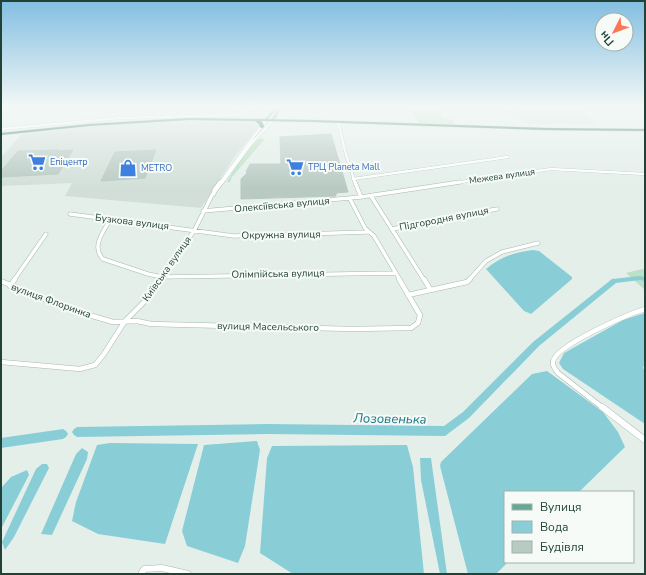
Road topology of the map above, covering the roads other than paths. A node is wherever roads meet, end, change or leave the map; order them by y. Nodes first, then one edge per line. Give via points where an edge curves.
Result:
1 (257, 135) edge
2 (341, 135) edge
3 (508, 157) dead end
4 (645, 174) edge
5 (353, 179) junction
6 (371, 196) junction
7 (361, 197) junction
8 (350, 199) junction
9 (497, 209) dead end
10 (203, 212) junction
11 (70, 214) dead end
12 (110, 220) junction
13 (392, 229) junction
14 (194, 231) junction
15 (368, 232) junction
16 (46, 234) dead end
17 (538, 243) dead end
18 (395, 273) junction
19 (162, 277) junction
20 (1, 282) edge
21 (10, 286) junction
22 (430, 289) junction
23 (408, 295) junction
24 (645, 309) edge
25 (125, 321) junction
26 (1, 362) edge
27 (645, 440) edge
28 (141, 574) edge
29 (188, 574) edge

1 - 10 street, Київська вулиця
2 - 5 street
3 - 5 street
4 - 6 street, Межева вулиця via 551,169
5 - 7 street
6 - 7 street, Межева вулиця
6 - 13 street
7 - 8 street, Олексіївська вулиця
8 - 10 street, Олексіївська вулиця
8 - 15 street
9 - 13 street, Підгородня вулиця
10 - 14 street, Київська вулиця
11 - 12 street, Бузкова вулиця
12 - 14 street, Бузкова вулиця
12 - 19 street, Олімпійська вулиця via 97,246 98,254 103,259
13 - 22 street
14 - 15 street, Окружна вулиця via 234,236
14 - 19 street, Київська вулиця
15 - 18 street via 374,236
16 - 21 street
17 - 22 street via 502,252 486,261 467,282
18 - 19 street, Олімпійська вулиця
18 - 23 street
19 - 25 street, Київська вулиця via 144,302
20 - 21 street, вулиця Флоринка
21 - 25 street, вулиця Флоринка via 103,320
22 - 23 street
23 - 25 street, вулиця Масельського via 420,319 411,328 205,326
24 - 27 street via 609,323 569,345 554,356 552,361 558,373
25 - 26 street, Київська вулиця via 104,354 90,367 80,369
28 - 29 street via 144,569 162,568

